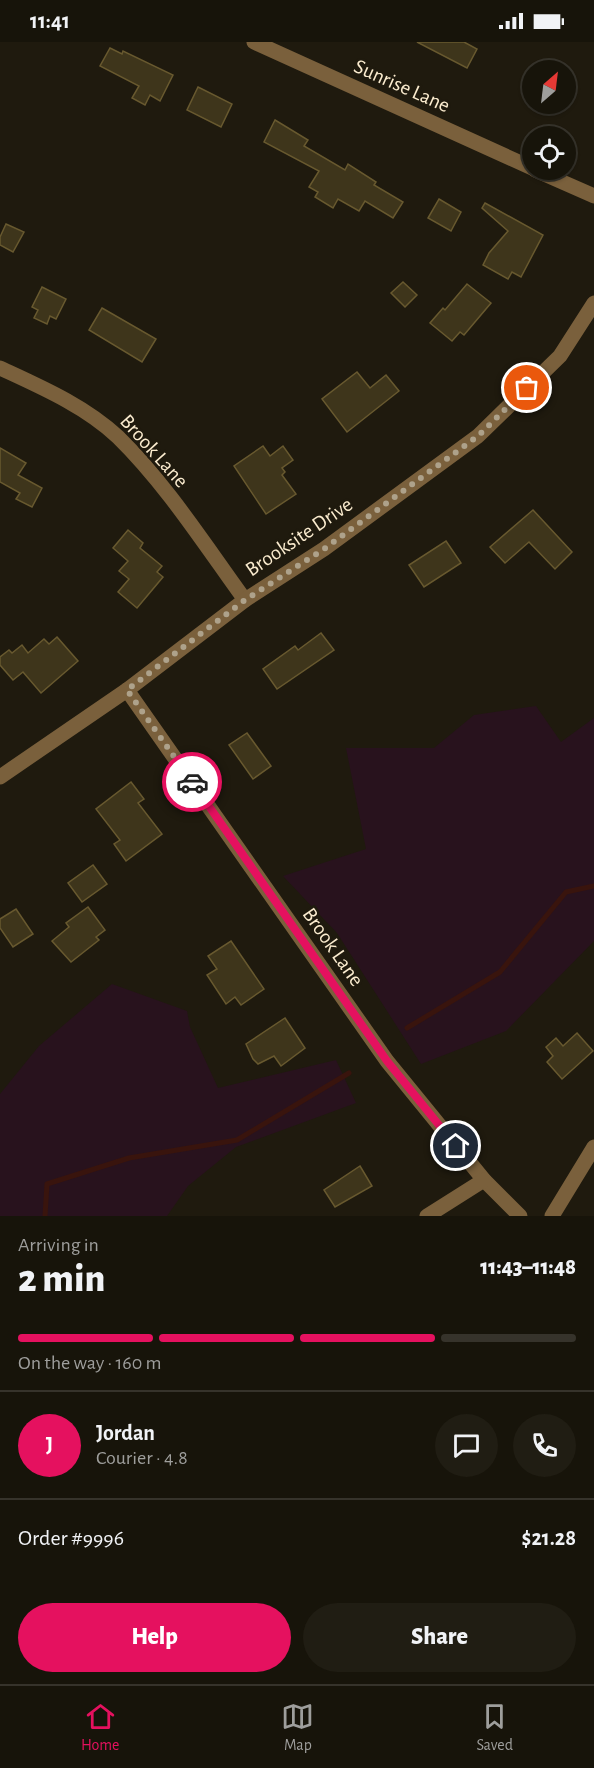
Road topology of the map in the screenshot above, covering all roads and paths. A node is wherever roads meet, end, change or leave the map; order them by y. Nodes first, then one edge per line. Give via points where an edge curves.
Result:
1 (254, 42) edge
2 (522, 164) edge
3 (558, 180) edge
4 (594, 196) edge
5 (594, 303) edge
6 (0, 368) edge
7 (245, 600) junction
8 (127, 690) junction
9 (0, 777) edge
10 (594, 1147) edge
11 (484, 1180) junction
12 (427, 1216) edge
13 (520, 1216) edge
14 (552, 1216) edge

1 - 2 street, Sunrise Lane
3 - 4 street, Sunrise Lane
5 - 7 street, Brooksite Drive via 560,356 478,436 324,549
6 - 7 street, Brook Lane via 74,405 117,436 148,469
7 - 8 street, Brooksite Drive
8 - 9 street, Brooksite Drive
8 - 11 street, Brook Lane via 387,1061
10 - 14 street
11 - 12 street
11 - 13 street, Brook Lane

